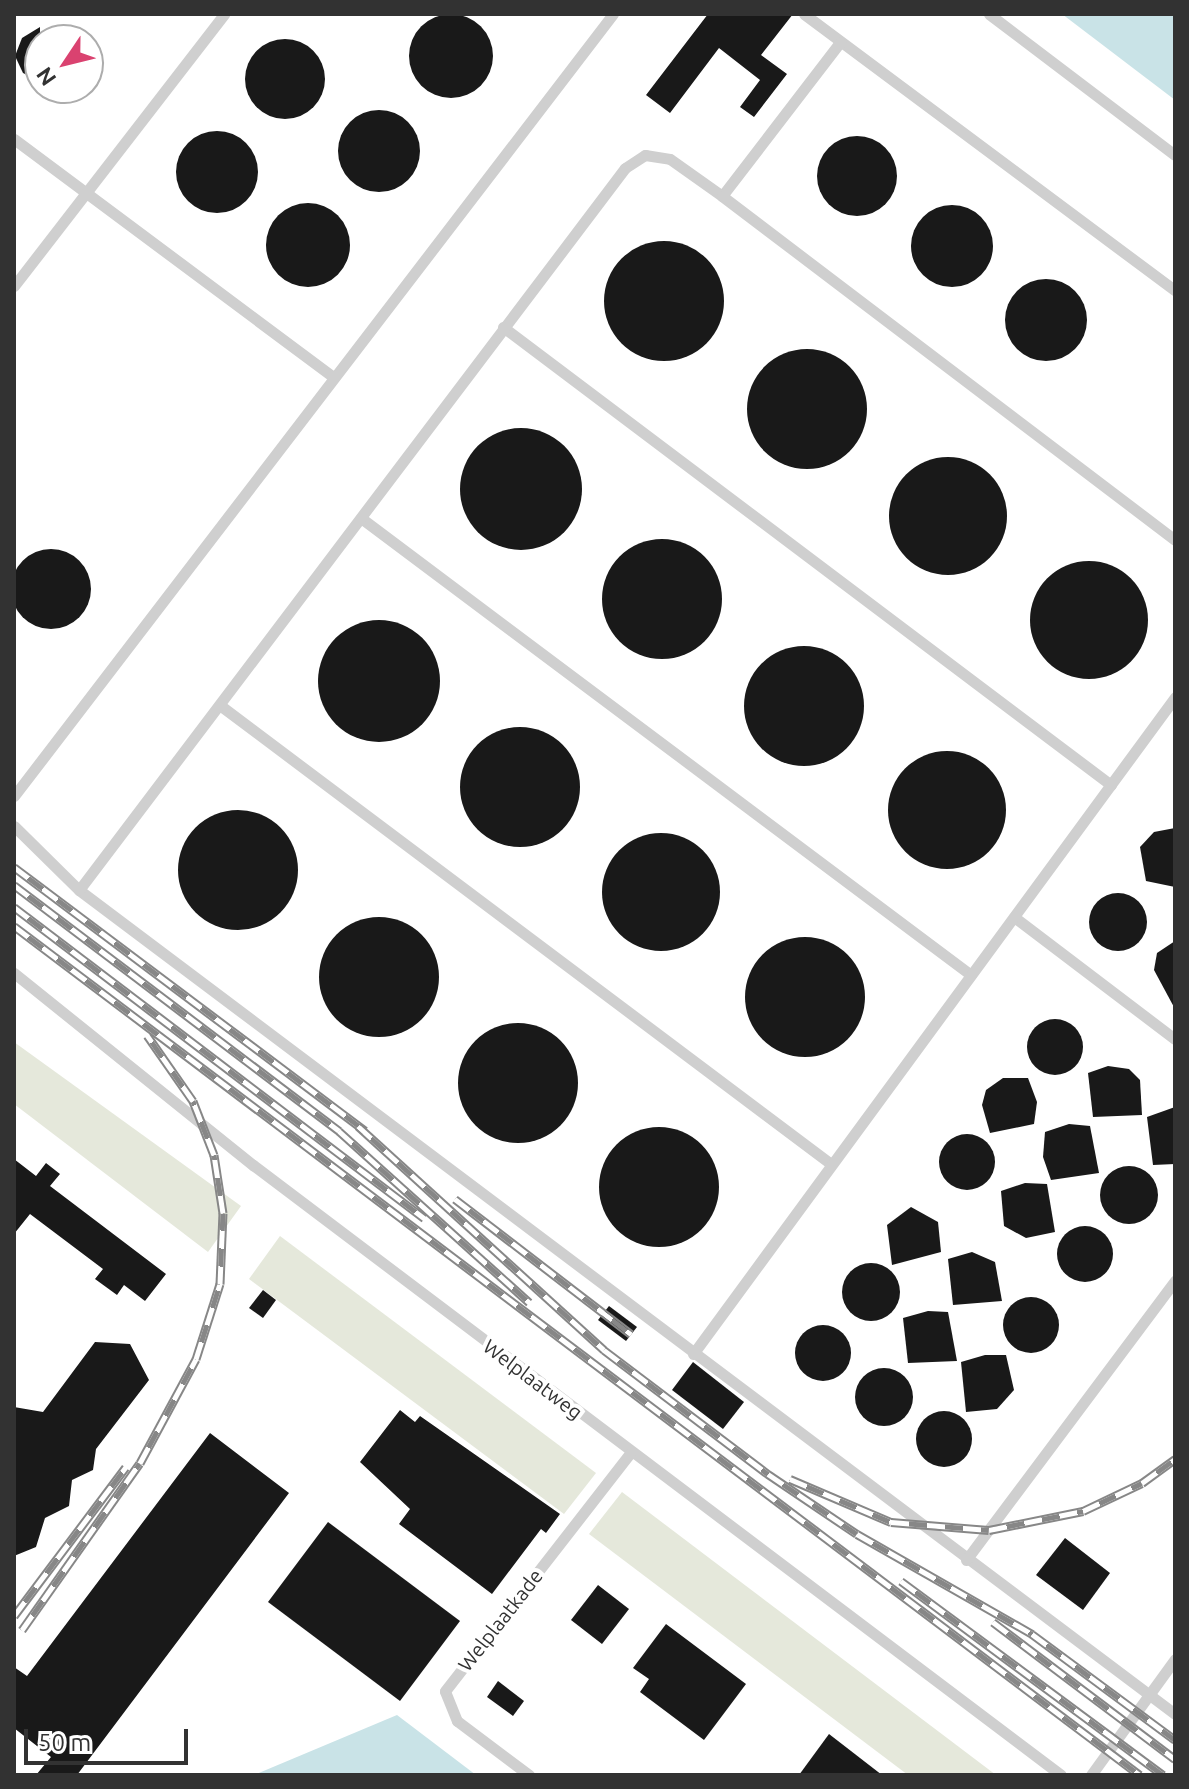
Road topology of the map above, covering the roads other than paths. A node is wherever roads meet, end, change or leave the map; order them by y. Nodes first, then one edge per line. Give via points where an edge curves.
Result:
1 (224, 14) edge
2 (613, 14) edge
3 (804, 14) edge
4 (989, 14) edge
5 (840, 42) junction
6 (14, 139) edge
7 (1175, 155) edge
8 (86, 193) junction
9 (722, 196) junction
10 (14, 286) edge
11 (1175, 291) edge
12 (503, 327) junction
13 (333, 377) junction
14 (361, 518) junction
15 (1175, 540) edge
16 (1175, 697) edge
17 (221, 706) junction
18 (1111, 785) junction
19 (14, 796) edge
20 (14, 826) edge
21 (79, 890) junction
22 (1014, 917) junction
23 (14, 973) edge
24 (971, 975) junction
25 (1175, 1039) edge
26 (831, 1164) junction
27 (1175, 1281) edge
28 (693, 1354) junction
29 (630, 1453) junction
30 (966, 1560) junction
31 (1175, 1659) edge
32 (1149, 1694) junction
33 (1175, 1714) edge
34 (529, 1775) edge
35 (1061, 1775) edge
36 (1091, 1775) edge

1 - 8 lane
2 - 13 lane
3 - 5 lane
4 - 7 lane
5 - 9 lane
5 - 11 lane
6 - 8 lane
8 - 10 lane
8 - 13 lane
9 - 12 lane via 670,159 645,155
9 - 15 lane
12 - 14 lane
12 - 18 lane
13 - 19 lane
14 - 17 lane
14 - 24 lane
16 - 18 lane
17 - 21 lane
17 - 26 lane
18 - 22 lane
20 - 21 lane
21 - 28 lane
22 - 24 lane
22 - 25 lane
23 - 29 lane, Welplaatweg via 180,1108
24 - 26 lane
26 - 28 lane
27 - 30 lane
28 - 30 lane
29 - 34 lane, Welplaatkade via 445,1691 457,1721
29 - 35 lane, Welplaatweg
30 - 32 lane
31 - 32 lane
32 - 33 lane
32 - 36 lane

